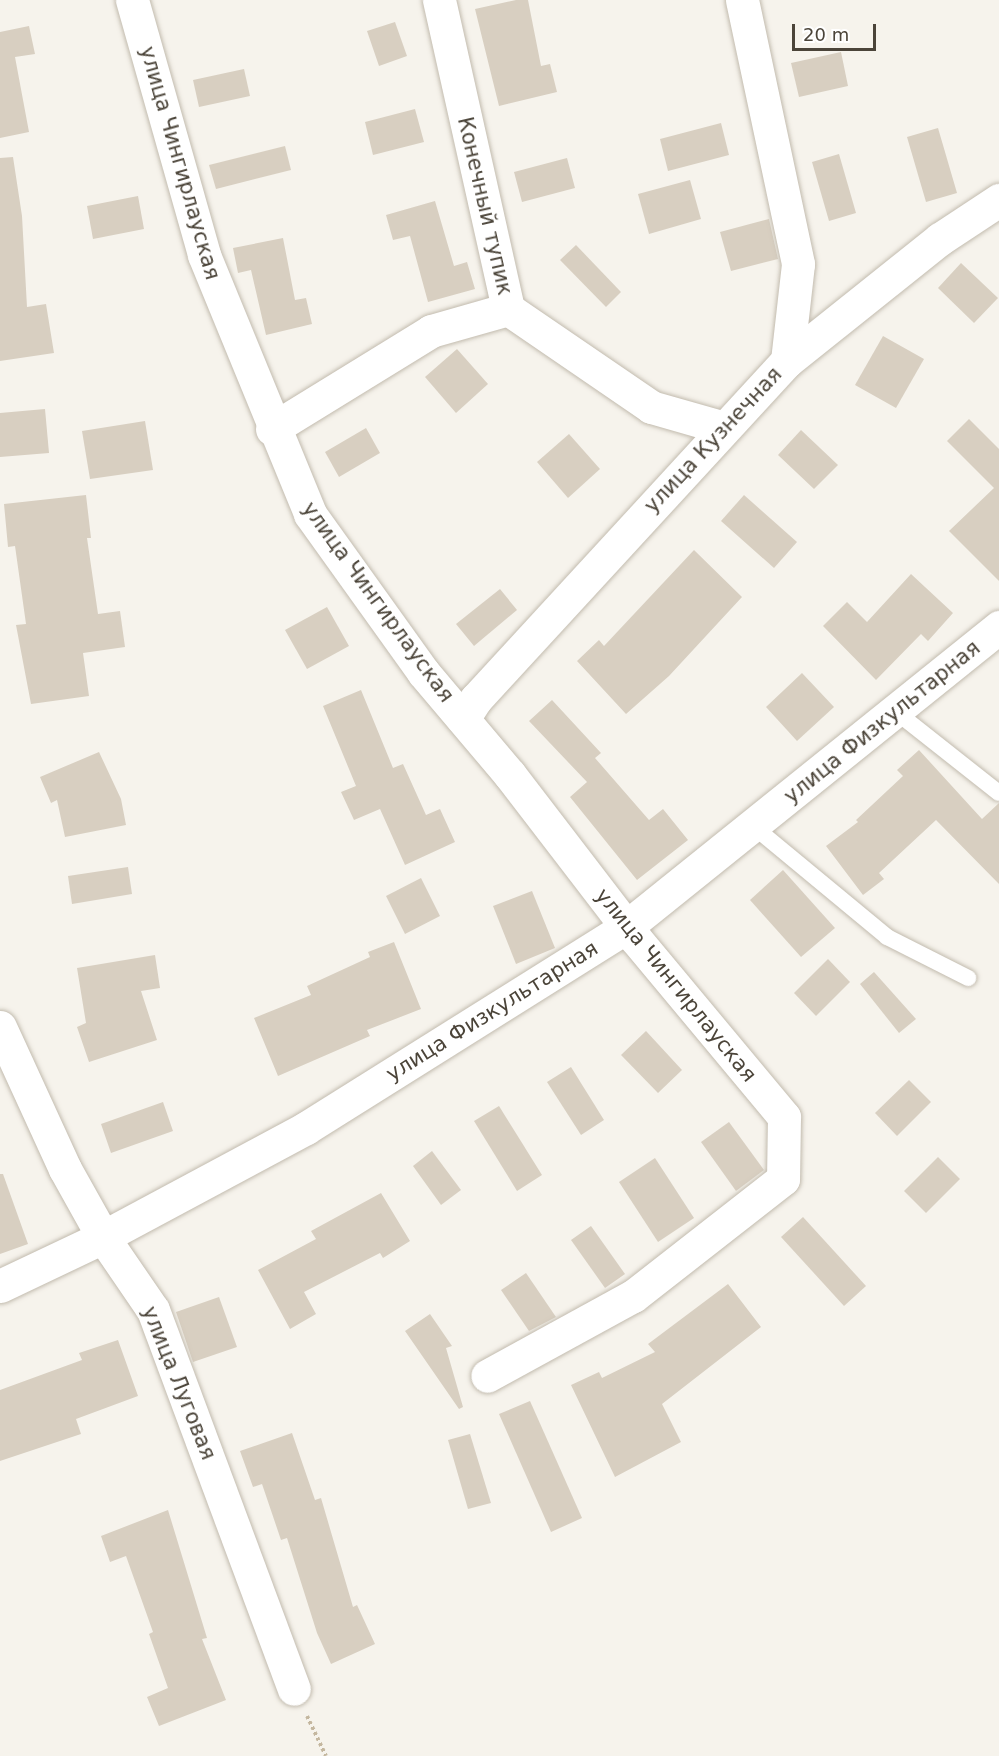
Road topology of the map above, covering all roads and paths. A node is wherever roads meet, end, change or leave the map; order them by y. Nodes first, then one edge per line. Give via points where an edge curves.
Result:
1 (132, 0) edge
2 (439, 0) edge
3 (742, 0) edge
4 (999, 200) edge
5 (508, 309) junction
6 (786, 361) junction
7 (724, 428) junction
8 (272, 429) junction
9 (999, 627) edge
10 (895, 711) junction
11 (463, 719) junction
12 (999, 793) edge
13 (753, 826) junction
14 (626, 927) junction
15 (968, 978) dead end
16 (0, 1027) edge
17 (103, 1237) junction
18 (0, 1286) edge
19 (487, 1376) dead end
20 (294, 1689) joint
21 (326, 1756) edge

1 - 8 street, улица Чингирлауская via 204,255
2 - 5 street, Конечный тупик
3 - 6 street via 798,264
4 - 6 street, улица Кузнечная via 940,239
5 - 7 street, Конечный тупик via 651,407
5 - 8 street via 431,331
6 - 7 street, улица Кузнечная
7 - 11 street, улица Кузнечная via 476,699
8 - 11 street, улица Чингирлауская via 310,514 423,672
9 - 10 street, улица Физкультарная
10 - 12 lane
10 - 13 street, улица Физкультарная
11 - 14 street, улица Чингирлауская
13 - 14 street, улица Физкультарная
13 - 15 lane via 887,937
14 - 17 street, улица Физкультарная via 306,1128
14 - 19 street, улица Чингирлауская via 784,1117 783,1179 633,1296
16 - 17 street, улица Луговая via 65,1169
17 - 18 street, улица Физкультарная
17 - 20 street, улица Луговая via 153,1310
20 - 21 path

